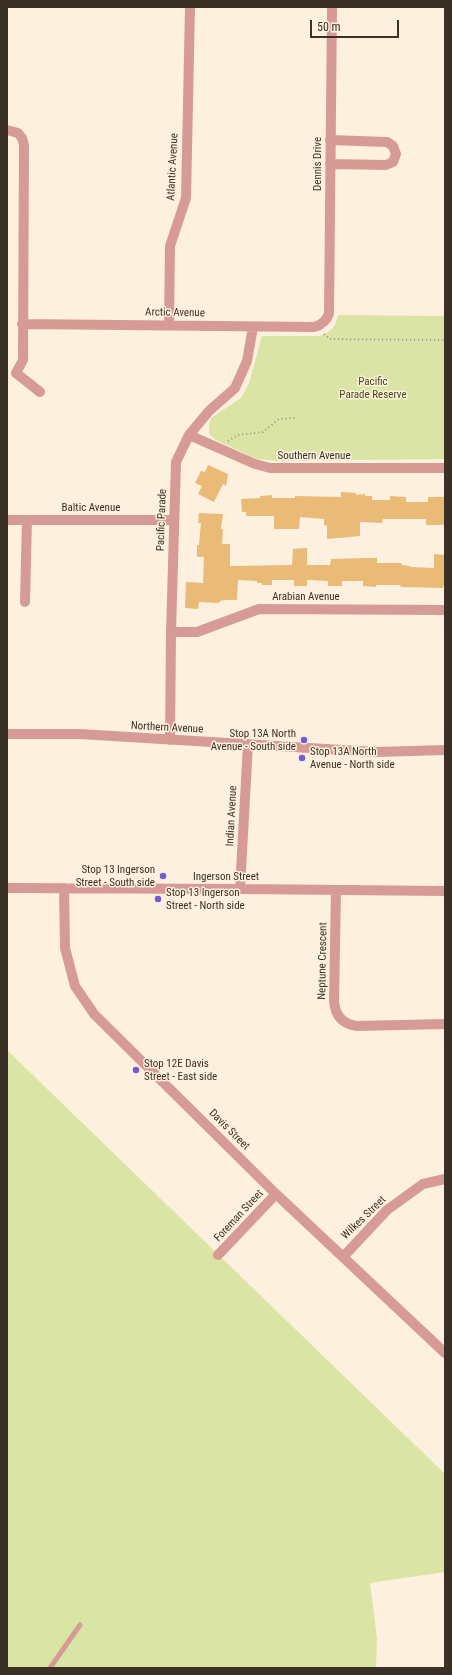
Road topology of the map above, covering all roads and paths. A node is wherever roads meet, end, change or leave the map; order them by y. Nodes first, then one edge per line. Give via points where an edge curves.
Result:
1 (190, 7) edge
2 (332, 7) edge
3 (9, 130) edge
4 (330, 140) junction
5 (330, 164) junction
6 (22, 324) junction
7 (169, 325) junction
8 (253, 326) junction
9 (314, 328) junction
10 (445, 340) edge
11 (11, 374) edge
12 (40, 392) dead end
13 (295, 418) dead end
14 (189, 436) junction
15 (221, 449) junction
16 (445, 468) edge
17 (7, 520) edge
18 (27, 520) junction
19 (174, 520) junction
20 (25, 602) dead end
21 (445, 610) edge
22 (171, 632) junction
23 (7, 734) edge
24 (170, 740) junction
25 (248, 744) junction
26 (445, 750) edge
27 (7, 888) edge
28 (64, 888) junction
29 (240, 888) junction
30 (336, 890) junction
31 (445, 891) edge
32 (445, 1024) edge
33 (445, 1179) edge
34 (276, 1194) junction
35 (218, 1255) dead end
36 (344, 1256) junction
37 (445, 1353) edge
38 (80, 1625) dead end
39 (50, 1668) edge

1 - 7 street, Atlantic Avenue via 186,198 170,246
2 - 4 street, Dennis Drive
3 - 6 street via 18,133 24,145
4 - 5 street, Dennis Drive
4 - 5 street via 387,142 393,146 396,154 393,162 386,165
5 - 9 street, Dennis Drive via 329,314 322,324
6 - 7 street, Arctic Avenue
6 - 11 street via 23,360
7 - 8 street, Arctic Avenue
8 - 9 street, Arctic Avenue
8 - 14 street, Pacific Parade via 247,361 235,388 209,411
9 - 10 path via 330,339
11 - 12 street
13 - 15 path via 279,419 263,432 238,435
14 - 15 street, Southern Avenue
14 - 19 street, Pacific Parade via 176,462
15 - 16 street, Southern Avenue via 270,468
17 - 18 street, Baltic Avenue
18 - 19 street, Baltic Avenue
18 - 20 street
19 - 22 street, Pacific Parade
21 - 22 street, Arabian Avenue via 259,609 197,632
22 - 24 street, Pacific Parade
23 - 24 street, Northern Avenue via 80,734
24 - 25 street, Northern Avenue
25 - 26 street, Northern Avenue via 375,752
25 - 29 street, Indian Avenue
27 - 28 street, Ingerson Street
28 - 29 street, Ingerson Street
28 - 34 street, Davis Street via 65,948 75,986 94,1014
29 - 30 street, Ingerson Street
30 - 31 street, Ingerson Street
30 - 32 street, Neptune Crescent via 334,1001 337,1015 346,1023 357,1026
33 - 36 street, Wilkes Street via 423,1184 387,1210
34 - 35 street, Foreman Street
34 - 36 street, Davis Street
36 - 37 street, Davis Street
38 - 39 lane

